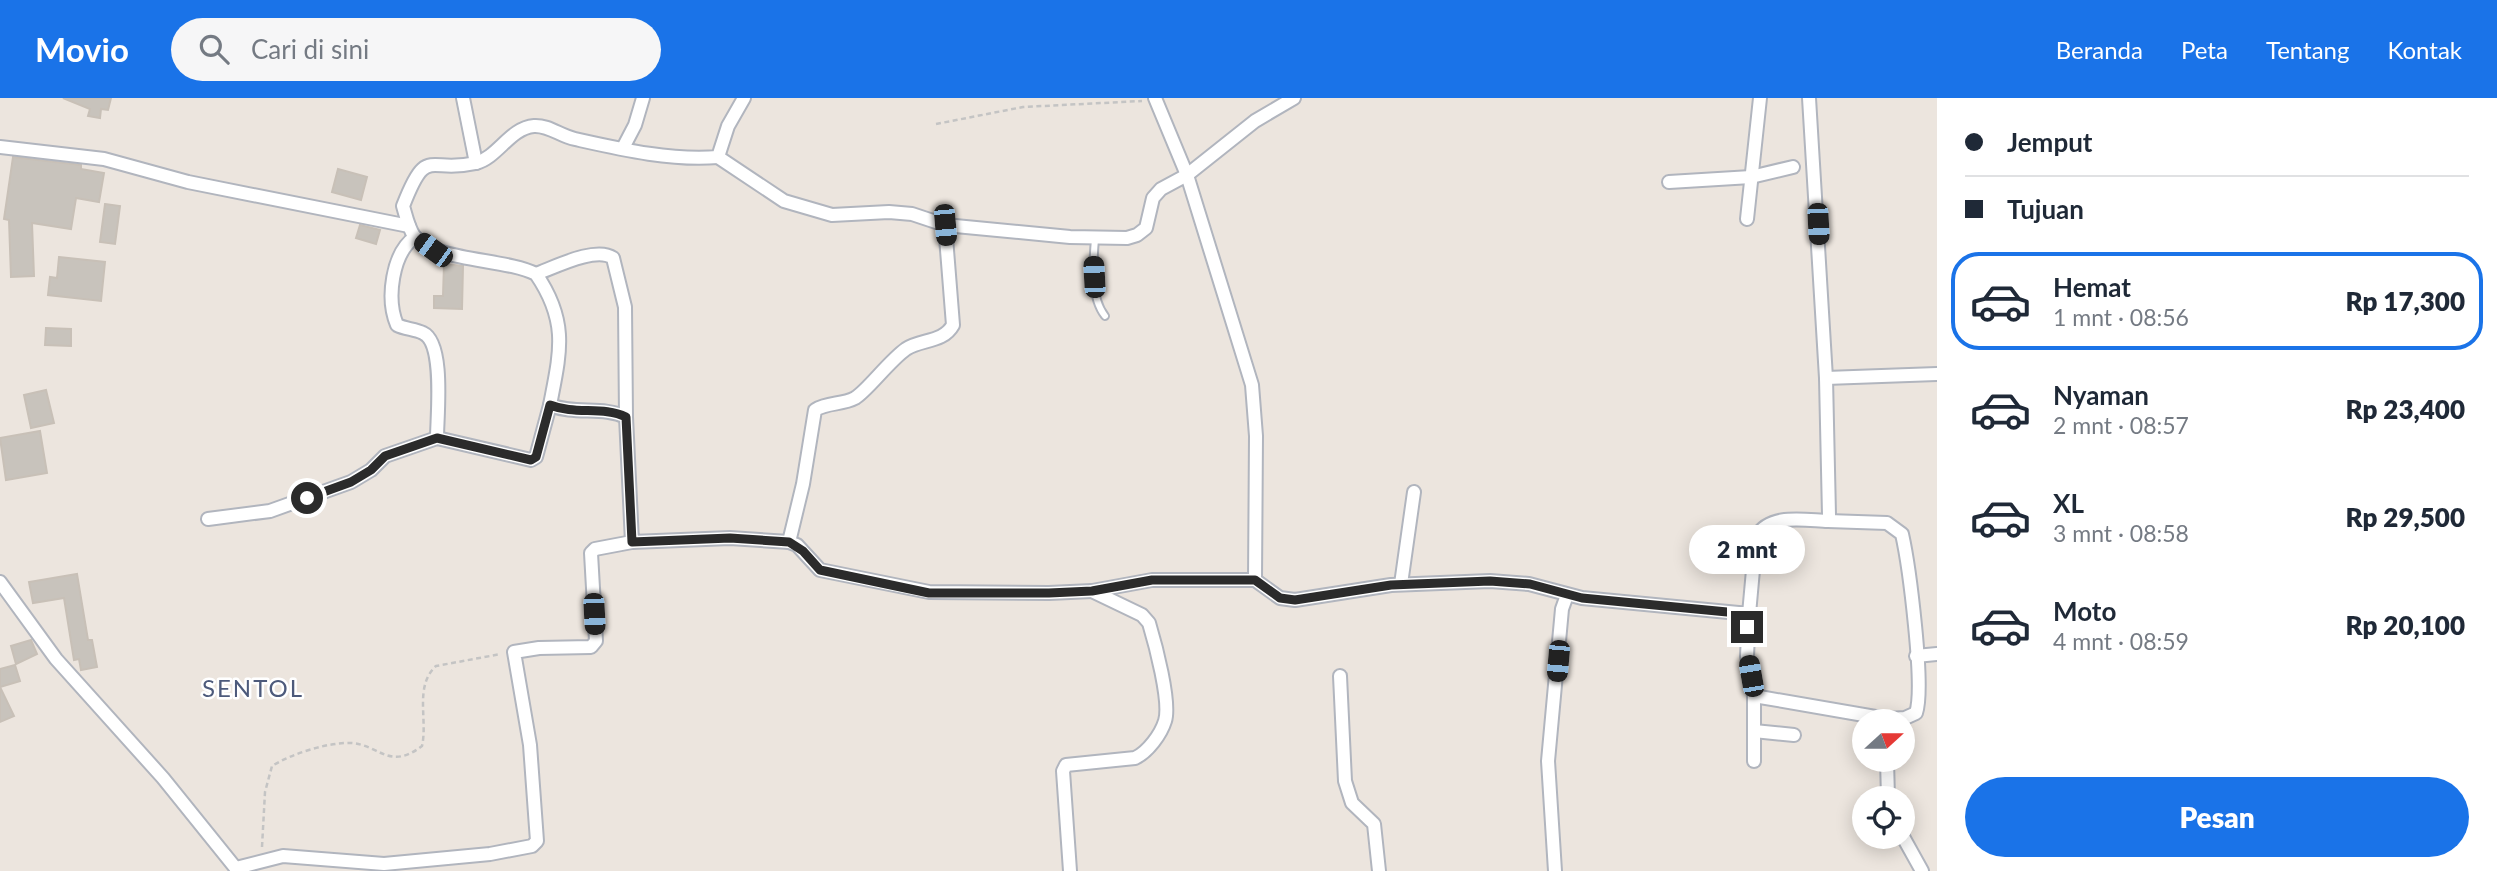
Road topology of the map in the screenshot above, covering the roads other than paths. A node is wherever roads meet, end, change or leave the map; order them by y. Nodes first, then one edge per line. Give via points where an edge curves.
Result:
1 (463, 98) edge
2 (643, 98) edge
3 (744, 98) edge
4 (1294, 98) edge
5 (1760, 98) edge
6 (1809, 98) edge
7 (1155, 99) edge
8 (0, 147) edge
9 (623, 148) junction
10 (718, 157) junction
11 (476, 163) junction
12 (1793, 167) dead end
13 (1187, 175) junction
14 (1751, 177) junction
15 (1669, 182) dead end
16 (1747, 219) dead end
17 (945, 225) junction
18 (412, 231) junction
19 (1095, 239) junction
20 (536, 274) junction
21 (1105, 316) dead end
22 (1937, 374) edge
23 (1826, 378) junction
24 (550, 405) junction
25 (626, 417) junction
26 (437, 438) junction
27 (1413, 492) dead end
28 (208, 519) dead end
29 (1828, 520) junction
30 (632, 542) junction
31 (789, 542) junction
32 (1255, 580) junction
33 (0, 582) edge
34 (1401, 584) junction
35 (1092, 591) junction
36 (1567, 595) junction
37 (1748, 614) junction
38 (1937, 654) edge
39 (1916, 656) junction
40 (1340, 676) dead end
41 (1754, 696) junction
42 (1915, 713) edge
43 (1852, 714) edge
44 (1754, 731) junction
45 (1794, 735) dead end
46 (1754, 761) dead end
47 (1910, 849) edge
48 (237, 870) edge
49 (1070, 871) edge
50 (1379, 871) edge
51 (1555, 871) edge
52 (1922, 871) edge

1 - 11 street
2 - 9 street
3 - 10 street
4 - 13 street via 1255,121
5 - 14 street
6 - 23 street
7 - 13 street
8 - 18 street via 104,159
9 - 10 street via 696,159
9 - 11 street via 531,126
10 - 17 street via 783,201 806,209 832,215 912,214
11 - 18 street via 429,164 419,170 403,206
12 - 14 street
13 - 19 street via 1153,198 1146,228 1137,235
13 - 32 street via 1252,385
14 - 15 street
14 - 16 street
17 - 19 street
17 - 31 street via 953,325 939,338 909,347 894,358 859,396 815,410
18 - 20 street via 433,250 508,263
18 - 26 street via 398,257 394,318 397,326 425,333 432,340 438,358
19 - 21 lane via 1096,294
20 - 24 street via 559,325 562,344
20 - 25 street via 572,260 604,254 613,258 625,307
22 - 23 street
23 - 29 street
24 - 25 street via 569,412 617,412
24 - 26 street via 536,457 531,460
25 - 30 street
26 - 28 street via 385,456 351,482 270,511
27 - 34 street
29 - 37 street via 1771,521 1762,527 1756,537
29 - 39 street via 1887,523 1902,534
30 - 31 street via 730,538
30 - 48 street via 591,553 596,641 592,647 514,652 534,787 537,841 532,846 384,864 311,856 261,860
31 - 35 street via 820,570 929,593
32 - 34 street via 1286,600
32 - 35 street via 1152,580
33 - 48 street via 56,659 163,778
34 - 36 street via 1490,581 1530,584
35 - 49 street via 1142,615 1149,623 1166,720 1143,754 1135,758 1066,765
36 - 37 street
36 - 51 street via 1548,761
37 - 41 street
38 - 39 street
39 - 42 street via 1919,705
40 - 50 street via 1345,781 1352,803 1374,824
41 - 43 street
41 - 44 street
44 - 45 street
44 - 46 street
47 - 52 street

